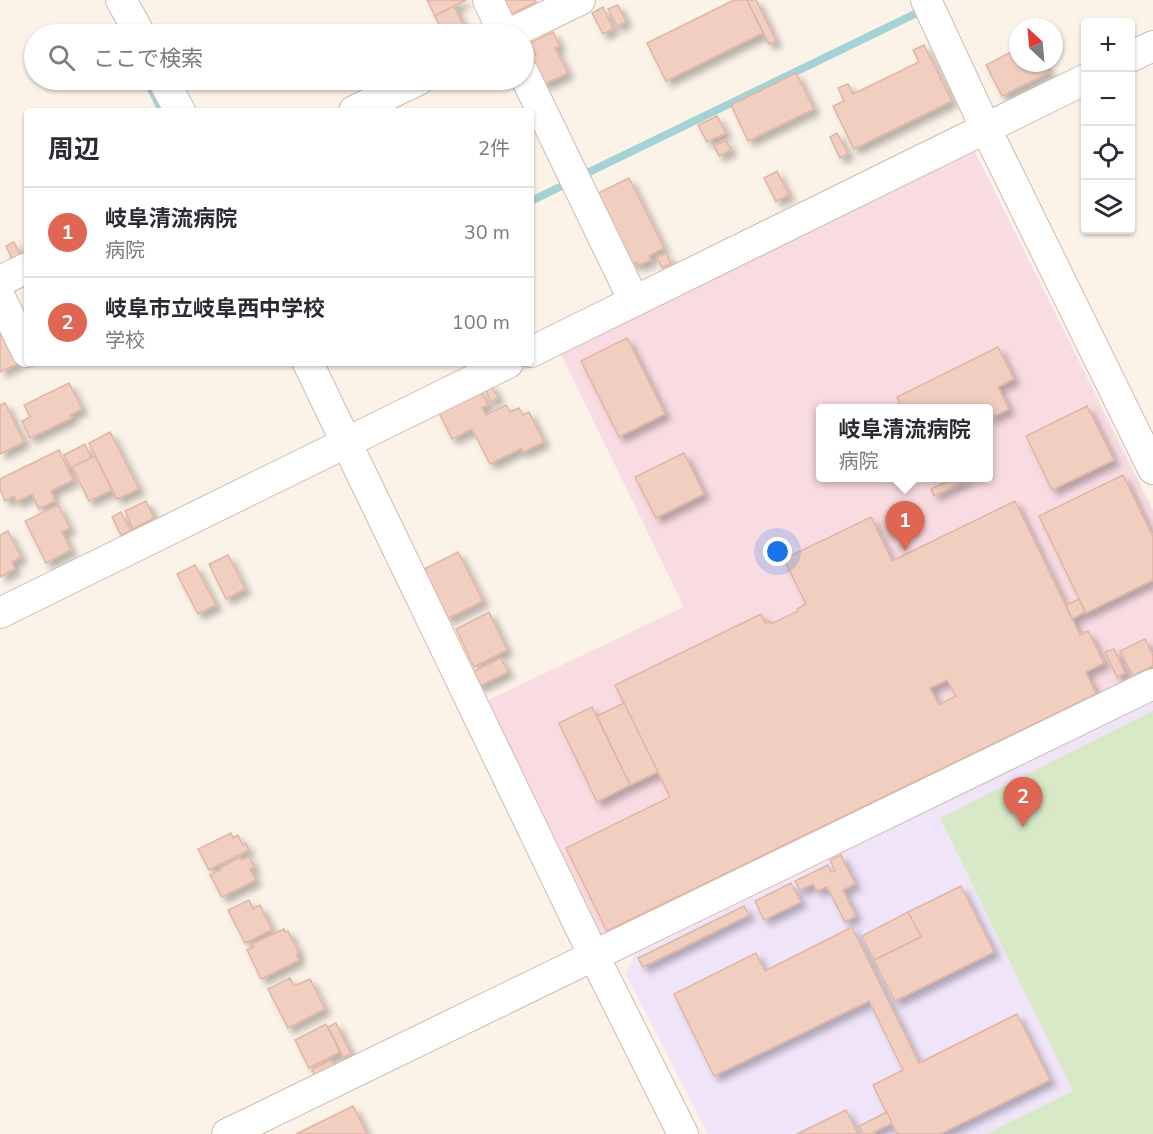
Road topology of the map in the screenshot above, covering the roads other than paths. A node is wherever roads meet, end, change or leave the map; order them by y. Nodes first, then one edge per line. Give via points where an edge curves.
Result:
1 (122, 0) edge
2 (488, 0) edge
3 (580, 0) edge
4 (926, 0) edge
5 (135, 24) edge
6 (499, 24) edge
7 (530, 24) edge
8 (1153, 46) edge
9 (1135, 55) edge
10 (1081, 82) edge
11 (168, 90) edge
12 (397, 90) edge
13 (532, 90) edge
14 (178, 108) edge
15 (360, 108) edge
16 (986, 129) junction
17 (24, 269) edge
18 (0, 281) edge
19 (0, 297) edge
20 (634, 301) junction
21 (24, 345) edge
22 (534, 351) edge
23 (309, 366) edge
24 (502, 366) edge
25 (347, 442) junction
26 (1153, 469) edge
27 (0, 613) edge
28 (1153, 684) edge
29 (594, 956) junction
30 (227, 1134) edge
31 (683, 1134) edge

1 - 5 street
2 - 6 street
3 - 7 street
4 - 16 street
8 - 9 street
10 - 16 street
11 - 14 street
12 - 15 street
13 - 20 street
16 - 20 street
16 - 26 street
17 - 18 street
19 - 21 street
20 - 22 street
23 - 25 street
24 - 25 street
25 - 27 street
25 - 29 street
28 - 29 street
29 - 30 street
29 - 31 street

